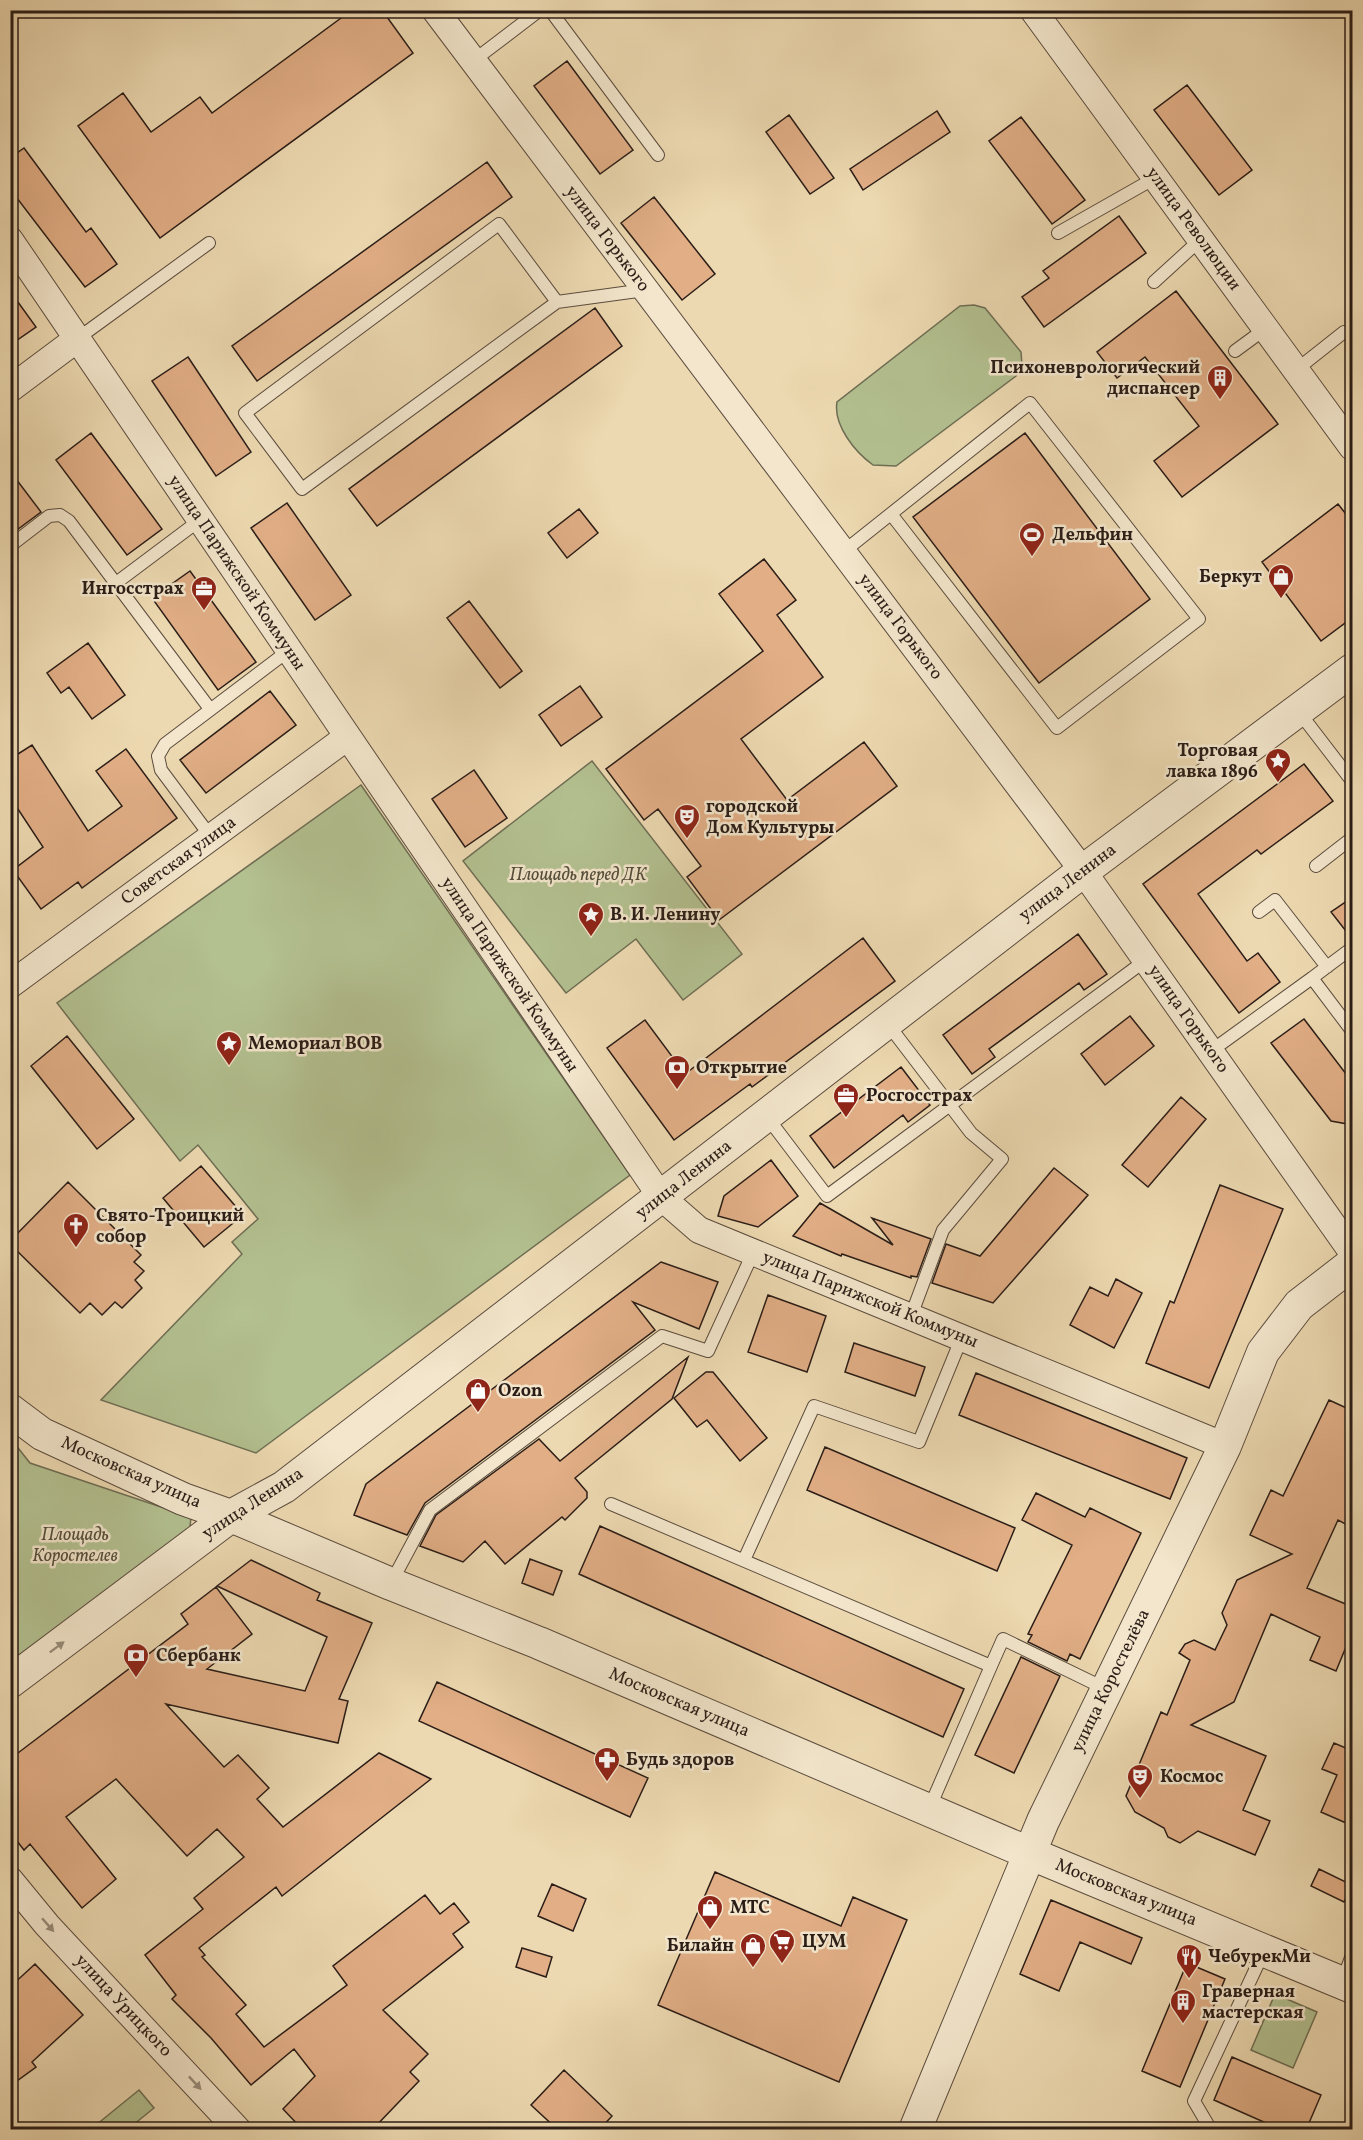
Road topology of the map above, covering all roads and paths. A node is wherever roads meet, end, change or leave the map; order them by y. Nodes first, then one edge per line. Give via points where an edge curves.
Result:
1 (435, 10) edge
2 (540, 10) edge
3 (550, 10) edge
4 (1033, 10) edge
5 (473, 61) junction
6 (658, 155) dead end
7 (1155, 178) junction
8 (1058, 233) dead end
9 (10, 240) edge
10 (1200, 240) junction
11 (209, 243) dead end
12 (1154, 282) dead end
13 (645, 290) junction
14 (557, 302) junction
15 (1265, 329) junction
16 (1344, 332) dead end
17 (78, 339) junction
18 (1235, 351) dead end
19 (1296, 370) junction
20 (10, 389) edge
21 (1353, 447) edge
22 (891, 514) junction
23 (200, 520) junction
24 (10, 546) edge
25 (843, 552) junction
26 (116, 583) junction
27 (288, 651) junction
28 (1353, 670) edge
29 (210, 709) junction
30 (1298, 711) junction
31 (346, 738) junction
32 (1353, 781) edge
33 (211, 837) junction
34 (1353, 838) edge
35 (1316, 866) dead end
36 (1083, 871) junction
37 (1259, 912) dead end
38 (1353, 948) edge
39 (1146, 960) junction
40 (1327, 967) junction
41 (1312, 978) junction
42 (10, 985) edge
43 (887, 1023) junction
44 (1353, 1031) edge
45 (1210, 1051) junction
46 (949, 1104) junction
47 (766, 1116) junction
48 (661, 1197) junction
49 (1353, 1252) edge
50 (753, 1253) junction
51 (1353, 1264) edge
52 (911, 1316) junction
53 (962, 1337) junction
54 (10, 1410) edge
55 (1225, 1446) junction
56 (611, 1504) dead end
57 (231, 1515) junction
58 (744, 1560) junction
59 (391, 1584) junction
60 (991, 1666) junction
61 (10, 1682) edge
62 (1107, 1690) junction
63 (929, 1809) junction
64 (1029, 1853) junction
65 (10, 1880) edge
66 (1264, 1950) junction
67 (1349, 1975) edge
68 (238, 2130) edge
69 (915, 2130) edge
70 (1211, 2130) edge

1 - 5 street, улица Горького
2 - 5 lane
3 - 6 lane
4 - 7 street, улица Революции
5 - 13 street, улица Горького
7 - 8 lane
7 - 10 street, улица Революции
9 - 17 street, улица Парижской Коммуны
10 - 12 lane
10 - 15 street, улица Революции
11 - 17 lane
13 - 14 lane
13 - 25 street, улица Горького
14 - 14 lane via 302,489 245,412 499,224
15 - 18 lane
15 - 19 street, улица Революции
16 - 19 lane
17 - 20 street
17 - 23 street, улица Парижской Коммуны
19 - 21 street, улица Революции
22 - 22 lane via 1030,403 1199,619 1057,728
22 - 25 lane
23 - 26 lane
23 - 27 street, улица Парижской Коммуны
24 - 26 lane via 49,516 60,515 69,521
25 - 36 street, улица Горького
26 - 29 lane
27 - 29 lane
27 - 31 street, улица Парижской Коммуны
28 - 30 street, улица Ленина
29 - 33 lane via 165,744 158,756 161,770
30 - 32 lane
30 - 36 street, улица Ленина
31 - 33 street, Советская улица
31 - 48 street, улица Парижской Коммуны
33 - 42 street, Советская улица
34 - 35 lane
36 - 39 street, улица Горького
36 - 43 street, улица Ленина
37 - 40 lane via 1275,900
38 - 40 lane
39 - 45 street, улица Горького
39 - 46 lane
40 - 41 lane
41 - 44 lane
41 - 45 lane
43 - 46 lane
43 - 47 street, улица Ленина
45 - 49 street, улица Горького
46 - 47 lane via 826,1196
46 - 52 lane via 971,1133 1002,1159 943,1230
47 - 48 street, улица Ленина
48 - 50 street, улица Парижской Коммуны via 699,1230
48 - 57 street, улица Ленина via 284,1487
50 - 52 street, улица Парижской Коммуны
50 - 59 lane via 708,1352 662,1336 430,1510
51 - 55 street, улица Коростелёва via 1299,1305 1263,1352
52 - 53 street, улица Парижской Коммуны
53 - 55 street, улица Парижской Коммуны
53 - 58 lane via 919,1442 813,1406
54 - 57 street, Московская улица via 42,1434 183,1499
55 - 62 street, улица Коростелёва
56 - 58 lane
57 - 59 street, Московская улица
61 -> 57 street, улица Ленина
58 - 60 lane
59 - 63 street, Московская улица
60 - 62 lane via 1003,1640
60 - 63 lane
62 - 64 street, улица Коростелёва
63 - 64 street, Московская улица
64 - 66 street, Московская улица
64 - 69 street, улица Коростелёва
65 -> 68 street, улица Урицкого
66 - 67 street, Московская улица
66 - 70 lane via 1194,2101

